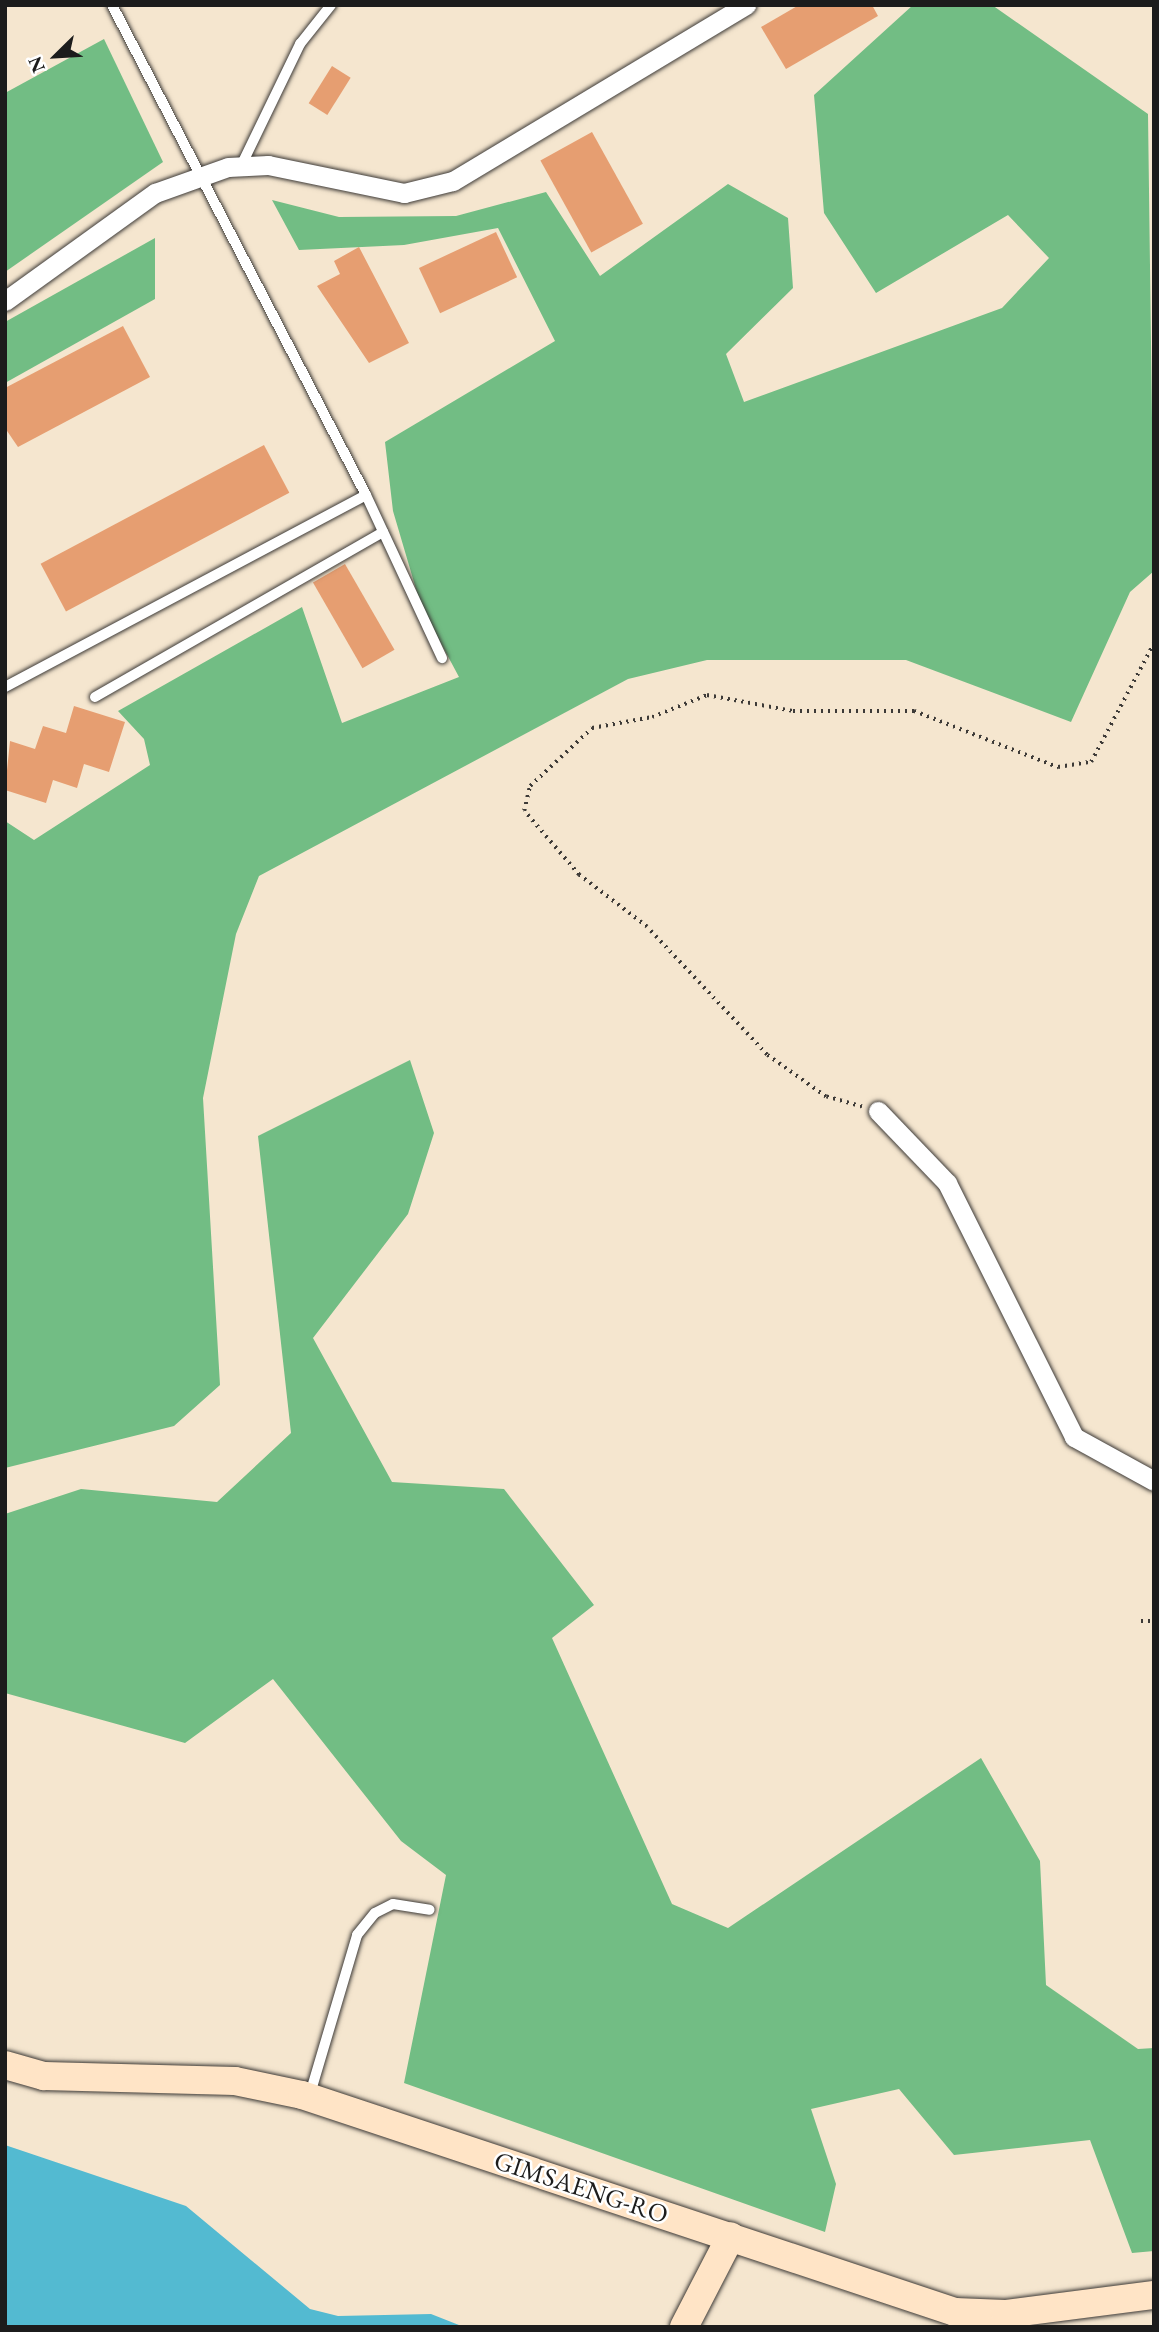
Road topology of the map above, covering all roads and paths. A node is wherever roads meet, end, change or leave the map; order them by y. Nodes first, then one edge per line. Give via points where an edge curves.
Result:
1 (112, 5) edge
2 (331, 5) edge
3 (746, 5) edge
4 (240, 167) junction
5 (201, 175) junction
6 (5, 301) edge
7 (366, 495) junction
8 (383, 531) junction
9 (1154, 643) edge
10 (442, 658) dead end
11 (5, 687) edge
12 (95, 697) dead end
13 (878, 1111) joint
14 (1154, 1481) edge
15 (1141, 1621) dead end
16 (1154, 1621) edge
17 (430, 1910) dead end
18 (5, 2065) edge
19 (309, 2098) junction
20 (731, 2236) junction
21 (1154, 2295) edge
22 (684, 2327) edge

1 - 5 lane
2 - 4 lane via 300,44
3 - 4 street via 443,184 404,193 268,165
4 - 5 street
5 - 6 street via 155,193
5 - 7 lane
7 - 8 lane
7 - 11 lane
8 - 10 lane
8 - 12 lane
9 - 13 path via 1091,762 1058,767 914,711 793,711 707,695 652,717 592,728 530,786 524,811 542,836 579,875 647,927 767,1055 826,1097
13 - 14 street via 947,1183 1074,1437
15 - 16 path
17 - 19 lane via 393,1904 375,1913 357,1935
18 - 19 street, GIMSAENG-RO via 44,2076 235,2081
19 - 20 street, GIMSAENG-RO
20 - 21 street, GIMSAENG-RO via 980,2315
20 - 22 street

